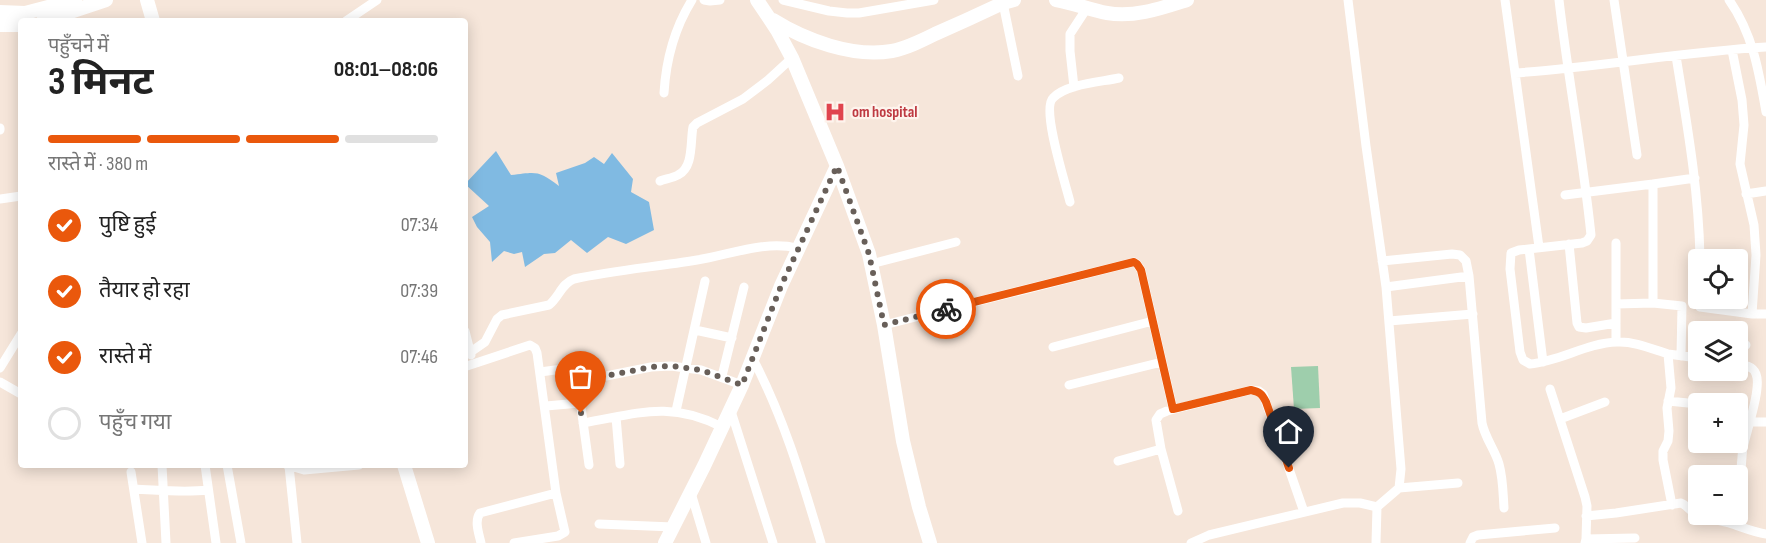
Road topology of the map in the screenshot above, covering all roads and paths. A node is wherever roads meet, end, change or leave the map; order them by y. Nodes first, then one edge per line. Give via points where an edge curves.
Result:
1 (75, 0) edge
2 (106, 0) edge
3 (147, 0) edge
4 (377, 0) edge
5 (692, 0) edge
6 (704, 0) edge
7 (720, 0) edge
8 (757, 0) edge
9 (783, 0) edge
10 (867, 0) edge
11 (934, 0) edge
12 (1056, 0) edge
13 (1187, 0) edge
14 (1348, 0) edge
15 (1505, 0) edge
16 (1559, 0) edge
17 (1614, 0) edge
18 (1729, 0) edge
19 (1009, 2) edge
20 (1087, 8) junction
21 (40, 10) edge
22 (0, 12) edge
23 (867, 12) junction
24 (152, 18) edge
25 (350, 18) edge
26 (769, 18) junction
27 (0, 25) edge
28 (18, 25) edge
29 (1766, 47) edge
30 (1753, 48) junction
31 (1732, 50) junction
32 (1676, 56) junction
33 (792, 58) junction
34 (1624, 62) junction
35 (1567, 69) junction
36 (1515, 73) junction
37 (1018, 76) dead end
38 (1119, 78) dead end
39 (1074, 87) junction
40 (664, 93) dead end
41 (1766, 112) edge
42 (1637, 155) dead end
43 (837, 166) junction
44 (1695, 178) junction
45 (660, 181) dead end
46 (1653, 184) junction
47 (1766, 191) edge
48 (1587, 192) junction
49 (1746, 194) junction
50 (1565, 195) dead end
51 (18, 196) edge
52 (0, 199) edge
53 (1070, 202) dead end
54 (956, 242) dead end
55 (1616, 243) dead end
56 (1569, 244) junction
57 (797, 248) junction
58 (1539, 248) junction
59 (1528, 249) junction
60 (1700, 249) edge
61 (1382, 261) junction
62 (871, 264) junction
63 (1469, 276) junction
64 (705, 281) dead end
65 (744, 287) dead end
66 (1386, 287) junction
67 (1653, 303) junction
68 (1616, 304) junction
69 (1688, 305) edge
70 (1682, 306) junction
71 (1728, 309) edge
72 (1473, 314) junction
73 (1752, 314) junction
74 (1766, 314) edge
75 (1153, 321) junction
76 (1389, 321) junction
77 (1616, 323) junction
78 (884, 325) junction
79 (694, 330) junction
80 (732, 338) junction
81 (468, 341) edge
82 (1617, 342) junction
83 (1053, 347) dead end
84 (18, 348) edge
85 (471, 351) junction
86 (1668, 354) junction
87 (1681, 356) junction
88 (1688, 357) edge
89 (753, 359) junction
90 (1162, 362) junction
91 (1543, 362) junction
92 (468, 365) edge
93 (1748, 367) edge
94 (0, 368) edge
95 (468, 368) edge
96 (686, 368) junction
97 (540, 372) junction
98 (722, 376) junction
99 (0, 382) edge
100 (578, 383) junction
101 (742, 385) junction
102 (1069, 385) dead end
103 (1550, 389) dead end
104 (18, 392) edge
105 (1668, 401) junction
106 (1605, 402) dead end
107 (580, 403) junction
108 (1688, 403) edge
109 (546, 406) junction
110 (730, 408) junction
111 (1173, 409) junction
112 (676, 411) junction
113 (616, 417) junction
114 (1560, 419) junction
115 (1749, 422) junction
116 (1766, 422) edge
117 (582, 423) junction
118 (1748, 426) edge
119 (722, 427) junction
120 (1161, 449) junction
121 (1118, 462) dead end
122 (620, 464) dead end
123 (589, 465) dead end
124 (162, 468) edge
125 (205, 468) edge
126 (228, 468) edge
127 (288, 468) edge
128 (294, 468) edge
129 (324, 468) edge
130 (405, 468) edge
131 (132, 472) dead end
132 (1458, 483) dead end
133 (1399, 488) junction
134 (134, 489) junction
135 (164, 490) junction
136 (208, 490) junction
137 (556, 493) junction
138 (691, 493) junction
139 (1672, 505) junction
140 (1377, 507) junction
141 (1688, 507) edge
142 (1504, 508) dead end
143 (1178, 511) dead end
144 (1304, 512) junction
145 (1586, 516) junction
146 (599, 525) dead end
147 (1736, 525) edge
148 (673, 527) junction
149 (1556, 528) dead end
150 (1753, 532) junction
151 (1766, 534) edge
152 (1635, 538) dead end
153 (1586, 541) edge
154 (142, 543) edge
155 (166, 543) edge
156 (216, 543) edge
157 (241, 543) edge
158 (297, 543) edge
159 (428, 543) edge
160 (481, 543) edge
161 (514, 543) edge
162 (665, 543) edge
163 (706, 543) edge
164 (773, 543) edge
165 (821, 543) edge
166 (930, 543) edge
167 (1191, 543) edge
168 (1376, 543) edge
169 (1470, 543) edge
170 (1752, 543) edge

1 - 21 street
2 - 21 street
3 - 24 street
4 - 25 street
5 - 40 street via 669,53
6 - 7 street
8 - 26 street
9 - 23 street via 847,13
10 - 23 street
11 - 23 street
12 - 20 street
13 - 20 street via 1134,13
14 - 61 street
15 - 36 street
16 - 35 street
17 - 34 street
18 - 30 street
19 - 26 street via 906,48 878,53 814,41
19 - 37 street
20 - 39 street via 1070,34
21 - 22 street
26 - 33 street
27 - 28 street
29 - 30 street
30 - 31 street
30 - 41 street
31 - 32 street
31 - 49 street via 1742,100 1740,164
32 - 34 street
32 - 44 street
33 - 43 street
33 - 45 street via 743,99 697,123 685,169
34 - 35 street
34 - 42 street
35 - 36 street
35 - 48 street
36 - 58 street
38 - 39 street
39 - 53 street via 1049,104 1051,128
43 - 57 street
43 - 62 street
44 - 46 street
44 - 60 street
46 - 48 street
46 - 67 street
47 - 49 street
48 - 50 street
48 - 56 street via 1590,238
49 - 73 street via 1756,255
51 - 52 street
54 - 62 street
55 - 68 street
56 - 58 street
56 - 77 street via 1577,323 1586,328
57 - 85 street via 765,247 574,279 549,305 502,315 485,342
57 - 89 street
58 - 59 street
59 - 91 street
59 - 91 street via 1514,251 1510,257 1517,334 1523,360 1530,364
61 - 63 street via 1460,255 1466,261
61 - 66 street
62 - 78 street
63 - 66 street
63 - 72 street
64 - 79 street
65 - 80 street
66 - 76 street
67 - 68 street
67 - 70 street
68 - 77 street
69 - 70 street
70 - 87 street
71 - 73 street
72 - 76 street
72 - 142 street via 1482,423 1499,463
73 - 74 street
75 - 78 street via 1141,270 1134,262
75 - 83 street
75 - 90 street
76 - 133 street via 1401,469
77 - 82 street
78 - 166 street via 903,441
79 - 80 street
79 - 96 street
80 - 98 street
81 - 85 street
82 - 86 street
82 - 91 street
84 - 94 street
85 - 92 street
86 - 87 street
86 - 105 street
87 - 88 street
89 - 101 street
89 - 165 street via 787,433
90 - 102 street
90 - 111 street
93 - 115 street via 1757,376 1758,384
95 - 97 street via 530,345 537,353
96 - 98 street
96 - 100 street via 651,367
96 - 112 street
97 - 100 street via 574,369
97 - 109 street
98 - 101 street
99 - 104 street
100 - 107 street
101 - 110 street
103 - 114 street
105 - 108 street
105 - 139 street via 1669,431 1663,460
106 - 114 street
107 - 109 street
107 - 117 street
109 - 137 street
110 - 119 street
110 - 164 street
111 - 120 street via 1156,420
111 - 144 street via 1251,390 1263,394
112 - 113 street
112 - 119 street via 694,414
113 - 117 street
113 - 122 street
114 - 145 street via 1585,496
115 - 116 street
115 - 118 street
117 - 123 street
119 - 138 street
120 - 121 street
120 - 143 street
124 - 135 street
125 - 136 street
126 - 157 street
127 - 158 street
128 - 129 street
130 - 159 street
131 - 134 street
132 - 133 street
133 - 140 street
134 - 135 street
134 - 154 street
135 - 136 street
135 - 155 street
136 - 156 street
137 - 160 street via 484,510 477,516
137 - 161 street via 565,532
138 - 148 street
138 - 163 street
139 - 141 street via 1681,503
139 - 145 street
140 - 144 street via 1343,503
140 - 168 street
144 - 167 street
145 - 153 street
146 - 148 street
147 - 150 street
148 - 162 street
149 - 169 street via 1478,535
150 - 151 street
150 - 170 street
152 - 153 street

